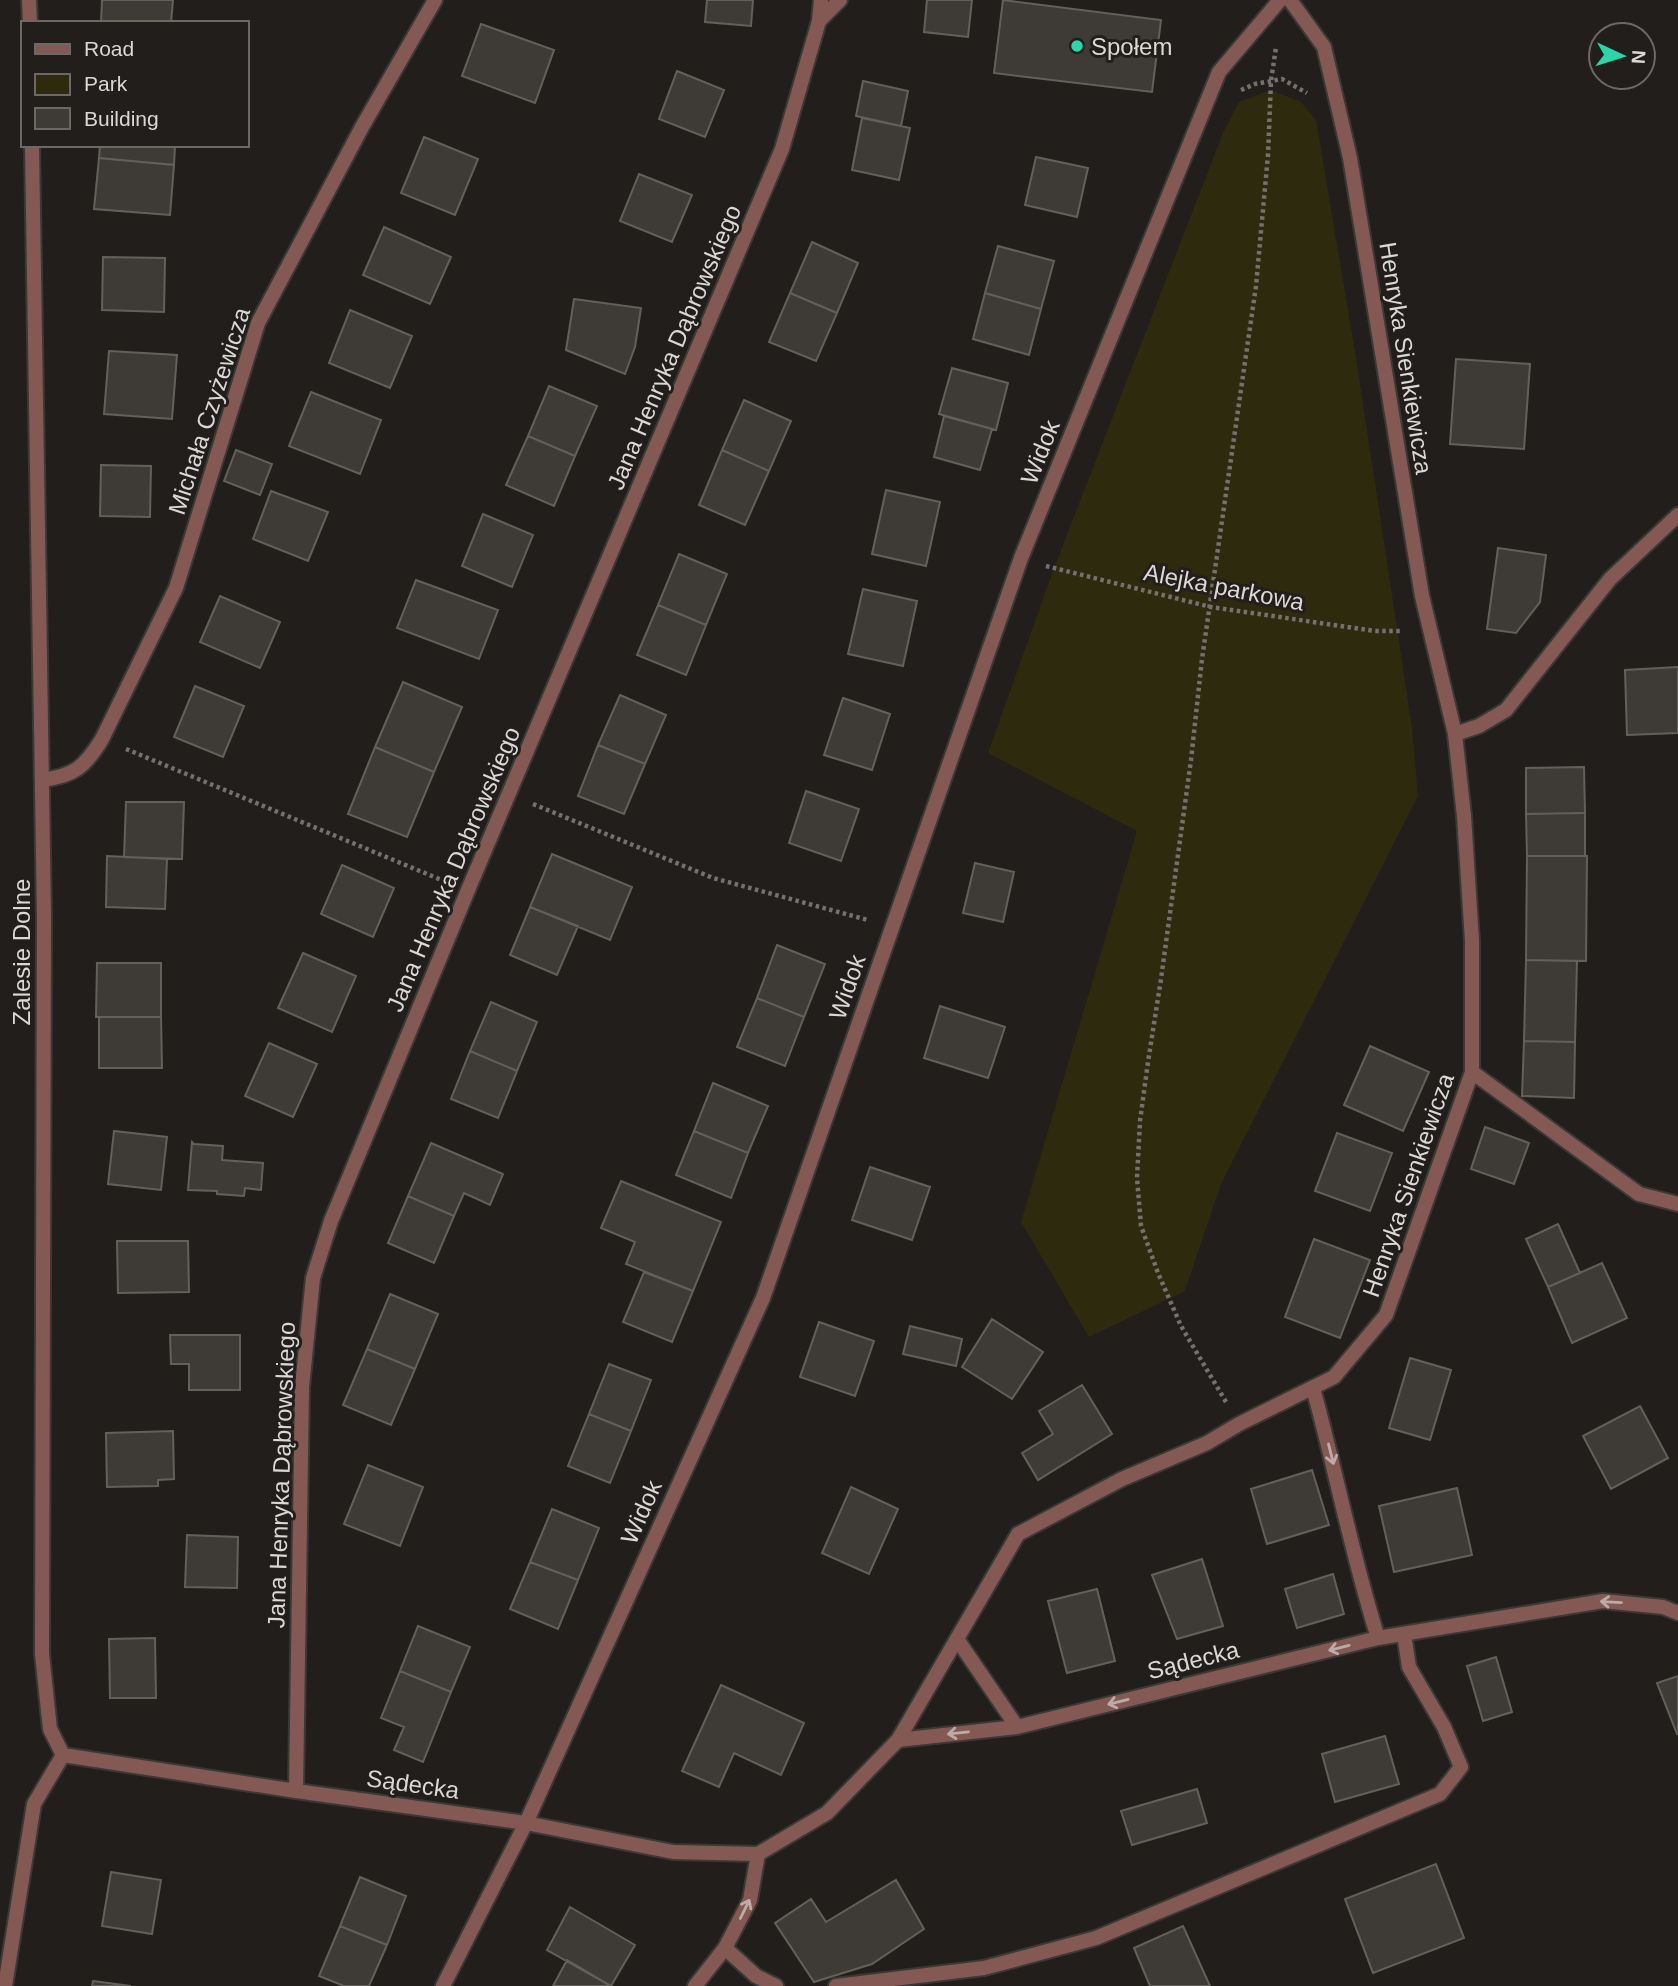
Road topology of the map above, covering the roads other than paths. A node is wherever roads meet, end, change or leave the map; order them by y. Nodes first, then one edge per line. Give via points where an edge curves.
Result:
1 (29, 0) edge
2 (435, 0) edge
3 (821, 0) edge
4 (840, 0) edge
5 (1280, 0) edge
6 (1290, 0) edge
7 (30, 21) edge
8 (819, 21) junction
9 (32, 147) edge
10 (1678, 515) edge
11 (1455, 734) junction
12 (42, 780) junction
13 (1472, 1072) junction
14 (1678, 1204) edge
15 (1313, 1388) junction
16 (1678, 1613) edge
17 (1404, 1634) junction
18 (1378, 1638) junction
19 (957, 1639) junction
20 (1017, 1727) junction
21 (898, 1740) junction
22 (63, 1755) junction
23 (296, 1791) junction
24 (526, 1823) junction
25 (758, 1854) junction
26 (725, 1948) junction
27 (5, 1986) edge
28 (443, 1986) edge
29 (695, 1986) edge
30 (776, 1986) edge
31 (836, 1986) edge

1 - 7 street
2 - 12 street, Michała Czyżewicza via 258,323 176,588 102,739 89,760 63,777
3 - 8 street, Jana Henryka Dąbrowskiego
4 - 8 street
5 - 24 street, Widok via 1219,72 1021,558 763,1298
6 - 11 street, Henryka Sienkiewicza via 1324,47 1350,158 1422,596
8 - 23 street, Jana Henryka Dąbrowskiego via 782,149 468,890 331,1221 313,1278 302,1387
9 - 12 street, Zalesie Dolne
10 - 11 street via 1609,579 1506,710
11 - 13 street, Henryka Sienkiewicza via 1472,942
12 - 22 street, Zalesie Dolne via 42,1654 50,1728
13 - 14 street via 1639,1194
13 - 15 street, Henryka Sienkiewicza via 1386,1315 1334,1377
15 -> 18 street
15 - 19 street, Henryka Sienkiewicza via 1017,1534
16 -> 17 street, Sądecka via 1663,1607 1603,1601
17 - 18 street, Sądecka
17 - 31 street via 1409,1667 1461,1767 1440,1794 1096,1938 984,1968
18 -> 20 street, Sądecka
19 - 20 street
19 - 21 street, Henryka Sienkiewicza
20 -> 21 street, Sądecka
21 - 25 street via 827,1813
22 - 23 street, Sądecka
22 - 27 street via 34,1804
23 - 24 street, Sądecka
24 - 25 street, Sądecka via 673,1852
24 - 28 street, Widok
26 -> 25 street via 750,1900
26 - 29 street
26 - 30 street via 756,1976

